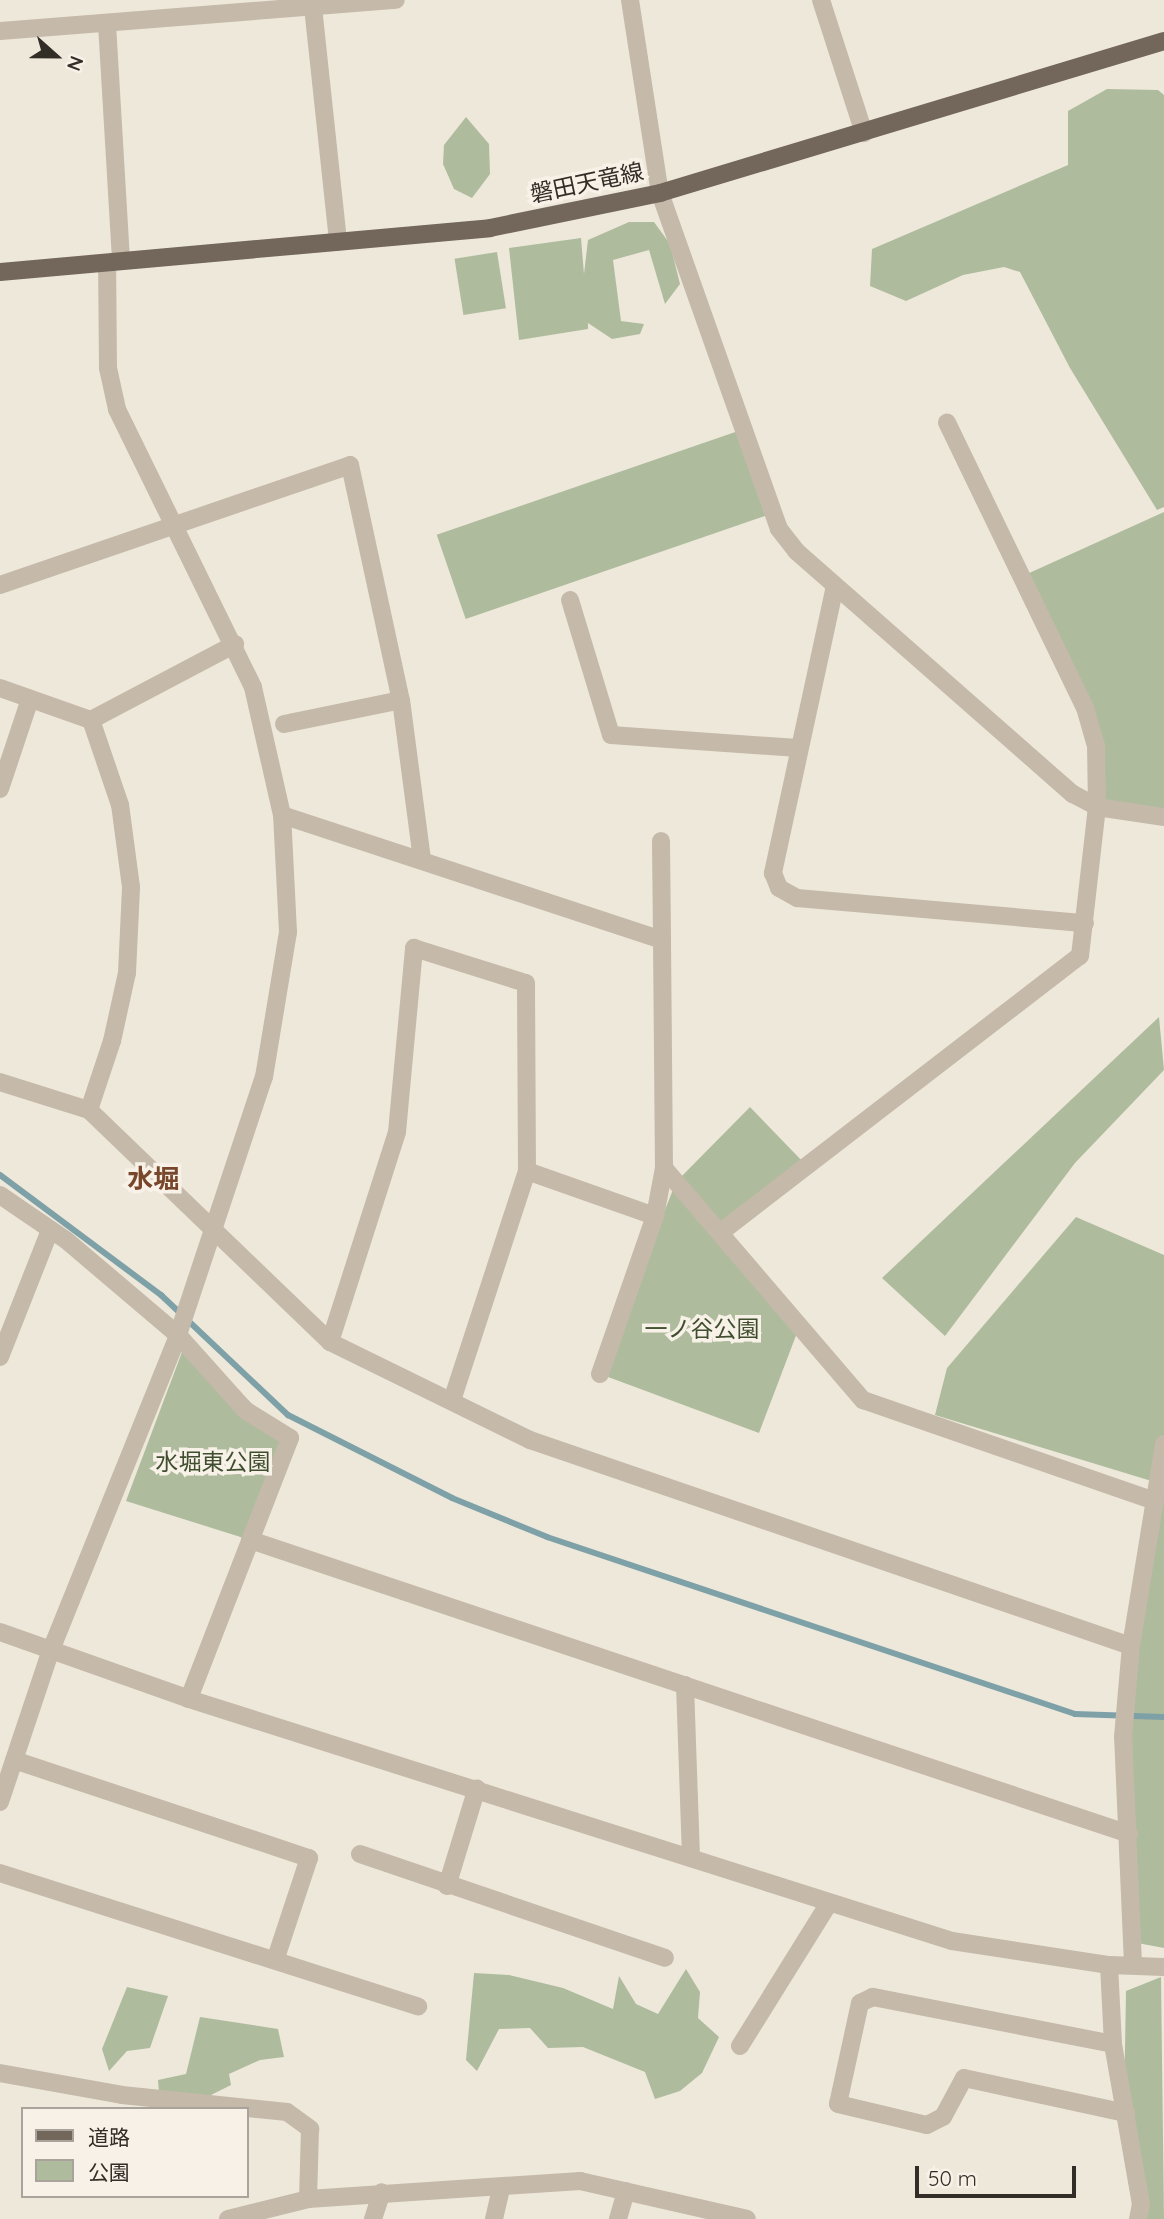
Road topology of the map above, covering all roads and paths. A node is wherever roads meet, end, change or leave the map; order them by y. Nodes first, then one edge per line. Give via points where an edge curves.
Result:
1 (630, 0) edge
2 (821, 0) edge
3 (386, 1) edge
4 (313, 7) junction
5 (183, 9) edge
6 (107, 24) junction
7 (0, 31) edge
8 (1164, 41) edge
9 (864, 133) junction
10 (660, 193) junction
11 (338, 242) junction
12 (114, 262) junction
13 (0, 272) edge
14 (947, 423) dead end
15 (173, 521) junction
16 (0, 585) edge
17 (835, 586) junction
18 (570, 600) dead end
19 (235, 644) junction
20 (0, 688) edge
21 (30, 699) junction
22 (401, 701) junction
23 (91, 720) junction
24 (284, 724) dead end
25 (798, 748) junction
26 (0, 789) edge
27 (1097, 807) junction
28 (282, 816) junction
29 (1164, 817) edge
30 (661, 841) dead end
31 (422, 859) junction
32 (1085, 923) junction
33 (662, 940) junction
34 (0, 1082) edge
35 (89, 1110) junction
36 (664, 1168) junction
37 (527, 1171) junction
38 (0, 1195) edge
39 (654, 1216) junction
40 (50, 1230) junction
41 (213, 1230) junction
42 (721, 1232) junction
43 (7, 1317) edge
44 (179, 1331) junction
45 (330, 1342) junction
46 (0, 1357) edge
47 (600, 1374) dead end
48 (452, 1401) junction
49 (1164, 1444) edge
50 (1154, 1501) junction
51 (250, 1540) junction
52 (0, 1632) edge
53 (1131, 1646) junction
54 (51, 1650) junction
55 (685, 1685) junction
56 (189, 1699) junction
57 (14, 1760) junction
58 (477, 1788) junction
59 (0, 1802) edge
60 (1129, 1834) junction
61 (360, 1854) dead end
62 (691, 1858) junction
63 (0, 1873) edge
64 (447, 1886) junction
65 (830, 1903) junction
66 (665, 1958) dead end
67 (275, 1961) junction
68 (1133, 1964) junction
69 (1109, 1965) junction
70 (1164, 1967) edge
71 (418, 2006) dead end
72 (1113, 2044) junction
73 (740, 2046) dead end
74 (0, 2073) edge
75 (241, 2107) edge
76 (248, 2108) edge
77 (1126, 2113) junction
78 (501, 2189) junction
79 (626, 2191) junction
80 (382, 2192) junction
81 (308, 2199) junction
82 (250, 2216) edge
83 (228, 2219) edge
84 (373, 2219) edge
85 (494, 2219) edge
86 (618, 2219) edge
87 (745, 2219) edge
88 (1138, 2219) edge

1 - 10 street
2 - 9 street
3 - 4 street
4 - 5 street
4 - 11 street
5 - 6 street
6 - 7 street
6 - 12 street
8 - 9 main road, 磐田天竜線
9 - 10 main road, 磐田天竜線
10 - 11 main road, 磐田天竜線 via 490,228
10 - 17 street via 779,528
11 - 12 main road, 磐田天竜線
12 - 13 main road, 磐田天竜線
12 - 15 street via 108,368 117,409
14 - 27 street via 1085,708 1096,746
15 - 16 street
15 - 19 street
15 - 22 street via 351,465
17 - 25 street
17 - 27 street via 1073,794
18 - 25 street via 611,735
19 - 23 street
19 - 28 street via 253,687
20 - 21 street
21 - 23 street
21 - 26 street
22 - 24 street
22 - 31 street
23 - 35 street via 120,804 131,887 127,973 112,1041
25 - 32 street via 773,873 779,888 797,898
27 - 29 street
27 - 32 street
28 - 31 street
28 - 41 street via 288,932 276,1028
30 - 33 street
31 - 33 street
32 - 42 street via 1080,956
33 - 36 street
34 - 35 street
35 - 41 street
36 - 39 street
36 - 42 street
37 - 39 street
37 - 45 street via 526,983 414,948 397,1132
37 - 48 street
38 - 40 street
39 - 47 street
40 - 43 street
40 - 44 street
41 - 44 street
41 - 45 street
42 - 50 street via 863,1399
43 - 46 street
44 - 51 street via 245,1410 290,1438
44 - 54 street
45 - 48 street
48 - 53 street via 530,1440
49 - 50 street
50 - 53 street
51 - 55 street
51 - 56 street
52 - 54 street
53 - 60 street via 1123,1737
54 - 56 street
54 - 57 street
55 - 60 street
55 - 62 street
56 - 58 street
57 - 59 street
57 - 67 street via 309,1858
58 - 62 street
58 - 64 street
60 - 68 street
61 - 64 street
62 - 65 street
63 - 67 street
64 - 66 street
65 - 69 street via 952,1941
65 - 73 street
67 - 71 street
68 - 69 street
68 - 70 street
69 - 72 street
72 - 77 street
72 - 77 street via 873,1997 860,2003 838,2104 927,2124 943,2118 964,2078
74 - 75 street via 110,2093
76 - 81 street via 288,2112 310,2129
77 - 88 street via 1141,2204
78 - 79 street via 580,2181
78 - 80 street
78 - 85 street
79 - 86 street
79 - 87 street
80 - 81 street
80 - 84 street
81 - 82 street
82 - 83 street

